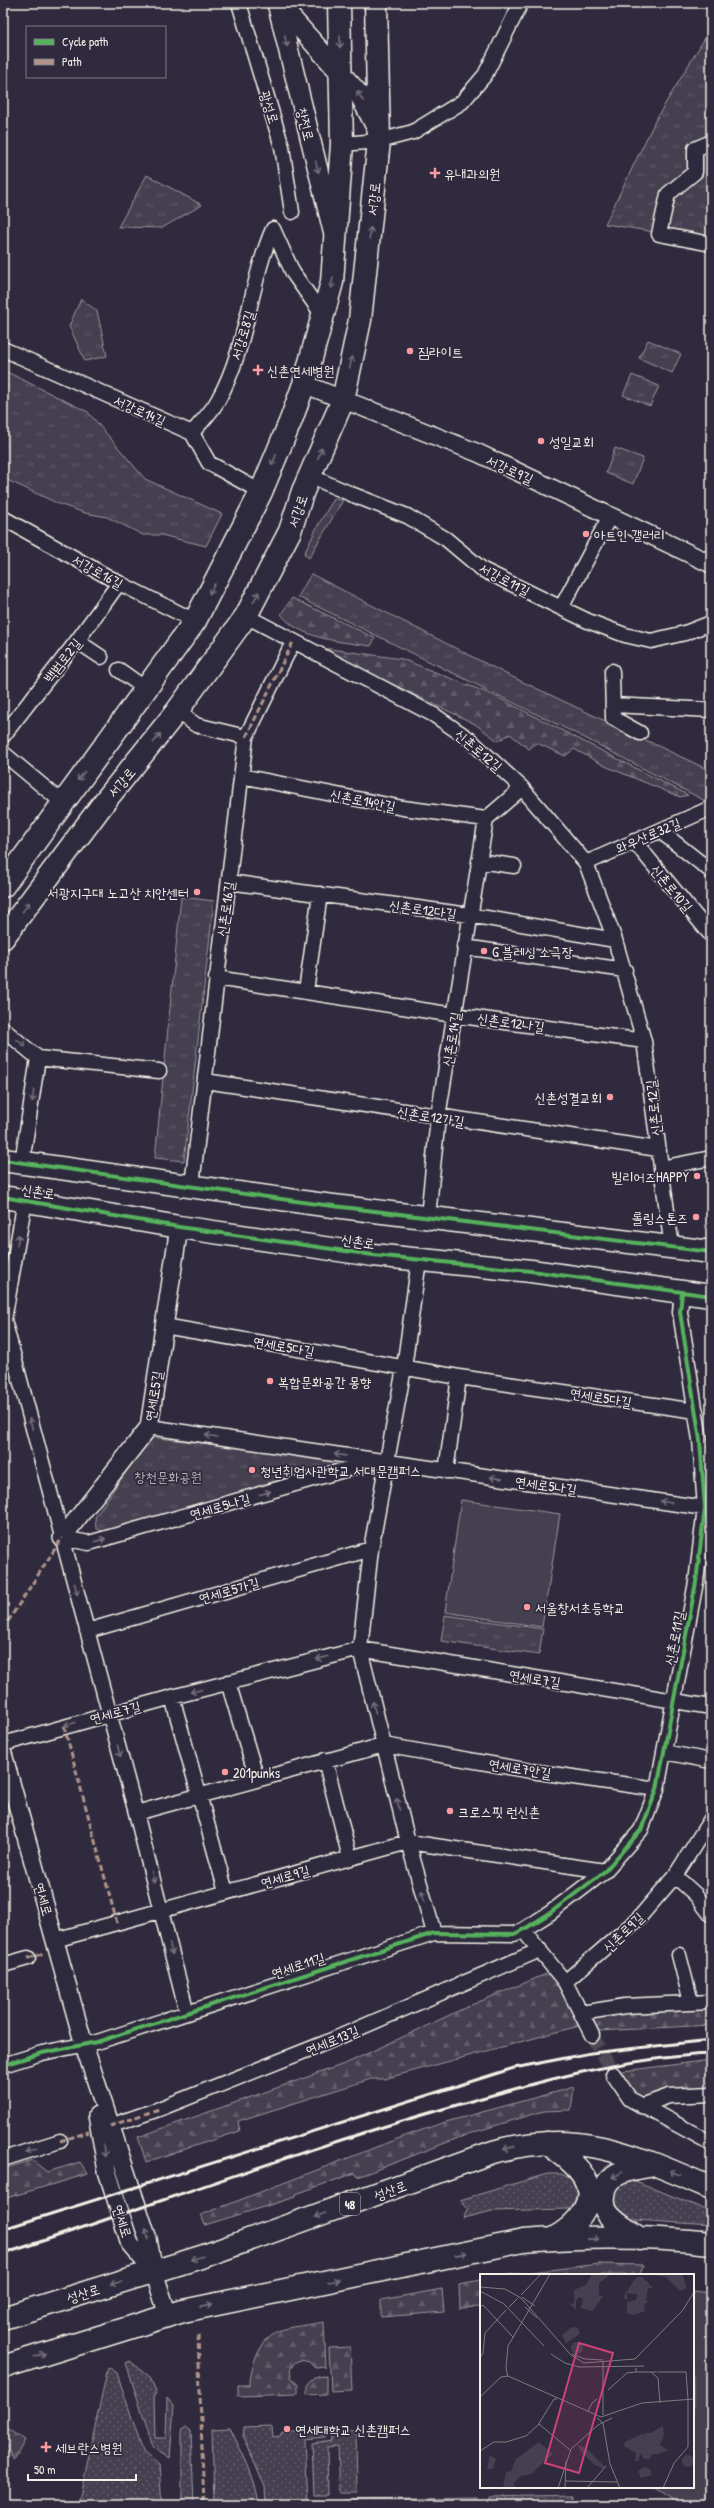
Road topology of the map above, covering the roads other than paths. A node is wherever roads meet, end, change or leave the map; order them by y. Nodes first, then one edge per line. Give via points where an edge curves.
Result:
1 (238, 3) edge
2 (277, 3) edge
3 (339, 3) edge
4 (376, 3) edge
5 (522, 3) edge
6 (340, 74) junction
7 (378, 136) junction
8 (709, 143) dead end
9 (342, 144) junction
10 (292, 212) dead end
11 (336, 244) junction
12 (711, 244) edge
13 (324, 317) junction
14 (3, 349) edge
15 (304, 384) junction
16 (342, 400) junction
17 (192, 433) junction
18 (310, 476) junction
19 (261, 492) junction
20 (610, 516) junction
21 (3, 518) edge
22 (711, 564) edge
23 (118, 583) junction
24 (561, 608) junction
25 (246, 616) junction
26 (195, 621) junction
27 (711, 623) edge
28 (77, 641) junction
29 (293, 642) junction
30 (101, 658) dead end
31 (119, 670) dead end
32 (612, 671) dead end
33 (136, 682) dead end
34 (613, 705) junction
35 (711, 710) edge
36 (177, 711) junction
37 (640, 733) dead end
38 (3, 736) edge
39 (111, 737) junction
40 (246, 737) junction
41 (3, 753) edge
42 (140, 760) junction
43 (241, 776) junction
44 (522, 788) junction
45 (62, 802) junction
46 (711, 808) edge
47 (486, 819) junction
48 (660, 831) junction
49 (634, 841) junction
50 (35, 842) junction
51 (60, 859) junction
52 (480, 861) junction
53 (586, 863) junction
54 (514, 866) dead end
55 (711, 871) edge
56 (229, 882) junction
57 (3, 886) edge
58 (320, 894) junction
59 (469, 915) junction
60 (711, 935) edge
61 (3, 938) edge
62 (616, 940) junction
63 (464, 947) junction
64 (625, 970) junction
65 (216, 978) junction
66 (306, 991) junction
67 (454, 1015) junction
68 (3, 1029) edge
69 (644, 1040) junction
70 (38, 1058) junction
71 (159, 1071) dead end
72 (205, 1081) junction
73 (438, 1118) junction
74 (658, 1149) junction
75 (711, 1158) edge
76 (13, 1161) edge
77 (661, 1168) junction
78 (192, 1185) junction
79 (3, 1197) edge
80 (25, 1200) junction
81 (428, 1217) junction
82 (179, 1227) junction
83 (672, 1248) junction
84 (711, 1252) edge
85 (419, 1260) junction
86 (682, 1293) junction
87 (711, 1296) edge
88 (3, 1320) edge
89 (164, 1326) junction
90 (404, 1368) junction
91 (459, 1377) junction
92 (696, 1411) junction
93 (149, 1427) junction
94 (705, 1439) edge
95 (382, 1461) junction
96 (446, 1471) junction
97 (705, 1508) junction
98 (62, 1538) junction
99 (371, 1549) junction
100 (88, 1631) junction
101 (360, 1649) junction
102 (228, 1682) junction
103 (172, 1697) junction
104 (674, 1700) junction
105 (711, 1707) edge
106 (108, 1714) junction
107 (3, 1744) edge
108 (384, 1745) junction
109 (664, 1752) junction
110 (3, 1754) edge
111 (325, 1760) junction
112 (711, 1760) edge
113 (257, 1779) junction
114 (657, 1789) junction
115 (198, 1795) junction
116 (136, 1813) junction
117 (711, 1819) edge
118 (408, 1842) junction
119 (350, 1858) junction
120 (605, 1871) junction
121 (675, 1876) junction
122 (226, 1892) junction
123 (161, 1911) junction
124 (711, 1915) edge
125 (524, 1930) junction
126 (434, 1933) junction
127 (55, 1940) junction
128 (540, 1950) junction
129 (679, 1955) dead end
130 (28, 1958) dead end
131 (3, 1965) edge
132 (565, 1982) junction
133 (691, 2002) junction
134 (711, 2002) edge
135 (187, 2013) junction
136 (581, 2013) junction
137 (592, 2035) tunnel mouth
138 (84, 2045) junction
139 (3, 2065) edge
140 (613, 2074) tunnel mouth
141 (711, 2094) edge
142 (641, 2106) junction
143 (115, 2124) junction
144 (60, 2141) dead end
145 (547, 2143) junction
146 (711, 2144) edge
147 (3, 2159) edge
148 (655, 2165) junction
149 (711, 2188) edge
150 (554, 2238) junction
151 (640, 2239) junction
152 (711, 2243) edge
153 (154, 2272) junction
154 (168, 2315) junction
155 (3, 2318) edge
156 (3, 2367) edge

1 - 10 street, 광성로 via 282,147
2 - 6 main road, 창전로
2 -> 11 main road, 창전로
3 -> 6 main road
4 - 7 main road, 서강로
5 - 7 street via 485,75 462,102 413,132
7 -> 6 main road, 창전로 via 359,94
6 - 9 main road
7 - 9 street
16 -> 7 main road, 서강로 via 360,320
8 - 12 street via 695,149 695,172 668,194 659,234
9 - 11 main road
11 -> 13 main road via 332,282
13 - 15 main road
13 - 17 street, 서강로8길 via 293,274 273,229 258,266 251,307 237,354 218,400
14 - 17 street, 서강로14길
15 - 16 street, 서강로9길
15 -> 19 main road
18 -> 16 main road, 서강로
16 - 20 street, 서강로9길 via 478,453
17 - 19 street via 208,463
18 - 24 street, 서강로11길 via 407,516 446,539 483,570
25 -> 18 main road, 서강로 via 290,531
19 -> 26 main road
20 - 22 street, 서강로9길
20 - 24 street
21 - 23 street, 서강로16길
23 - 26 street, 서강로16길
23 - 28 street, 백범로2길
24 - 27 street, 서강로11길 via 625,635 652,641
25 - 29 street, 신촌로12길
25 - 36 main road, 서강로
26 - 39 main road
28 - 30 street
28 - 38 street, 백범로2길
29 - 40 street, 신촌로16길
29 - 44 street, 신촌로12길 via 434,715 469,739
31 - 33 street
32 - 34 street
34 - 35 street
34 - 37 street via 613,718
36 - 40 street via 196,726
42 -> 36 main road, 서강로
39 - 42 main road via 107,756 112,768 122,769
39 -> 45 main road
40 - 43 street, 신촌로16길
41 - 45 street
42 - 51 main road, 서강로
43 - 47 street, 신촌로14안길 via 403,808
43 - 56 street, 신촌로16길
44 - 47 street
44 - 53 street, 신촌로12길
45 - 50 main road
46 - 48 street, 와우산로32길
47 - 52 street, 신촌로14길
48 - 49 street, 와우산로32길
48 - 55 street
49 - 53 street, 와우산로32길
49 - 60 street, 신촌로10길
50 - 51 main road via 47,834 60,834 64,844
50 - 57 main road
61 -> 51 main road, 서강로
52 - 54 street
52 - 59 street, 신촌로14길
53 - 62 street, 신촌로12길
56 - 58 street, 신촌로12다길
56 - 65 street, 신촌로16길
58 - 59 street, 신촌로12다길
58 - 66 street
59 - 62 street, 신촌로12다길
59 - 63 street, 신촌로14길
62 - 64 street, 신촌로12길
63 - 64 street
63 - 67 street, 신촌로14길
64 - 69 street, 신촌로12길
65 - 66 street, 신촌로12나길
65 - 72 street, 신촌로16길
66 - 67 street, 신촌로12나길
67 - 69 street, 신촌로12나길
67 - 73 street, 신촌로14길
68 -> 70 street
69 - 74 street, 신촌로12길
70 - 71 street
70 -> 76 street, 신촌로
72 - 73 street, 신촌로12가길 via 338,1100
72 - 78 street, 신촌로16길
73 - 74 street, 신촌로12가길
73 - 81 street, 신촌로14길
74 - 77 street, 신촌로12길
75 - 77 street
76 - 78 main road, 신촌로
77 - 83 street, 신촌로12길
78 - 81 main road, 신촌로
79 - 80 main road, 신촌로
80 - 82 main road, 신촌로
88 -> 80 street, 신촌로
81 - 83 main road, 신촌로
82 - 85 main road, 신촌로
82 - 89 street, 연세로5길
83 - 84 main road, 신촌로
85 - 86 main road, 신촌로 via 531,1271
85 - 90 street
86 - 87 main road, 신촌로
86 - 92 street, 신촌로11길 via 680,1312
98 -> 88 street, 신촌로
89 - 90 street, 연세로5다길
89 - 93 street, 연세로5길
90 - 91 street, 연세로5다길
90 - 95 street
91 - 92 street, 연세로5다길
91 - 96 street
92 - 94 street, 신촌로11길
95 -> 93 street, 연세로5나길
93 - 98 street, 연세로5길
94 - 97 street, 신촌로11길
95 - 96 street, 연세로5나길
98 -> 95 street, 연세로5나길 via 88,1543
95 - 99 street
97 -> 96 street, 연세로5나길
97 - 104 street, 신촌로11길 via 696,1582
98 -> 100 street
99 - 100 street, 연세로5가길
99 - 101 street
100 - 106 street
101 -> 102 street, 연세로7길
101 - 104 street, 연세로7길
108 -> 101 street
102 -> 103 street, 연세로7길
102 - 113 street
103 - 106 street, 연세로7길
103 - 115 street
104 - 105 street, 연세로7길
104 - 109 street, 신촌로11길
106 -> 107 street, 연세로7길
106 -> 116 street
108 - 111 street, 연세로7안길
108 - 114 street, 연세로7안길 via 531,1771
118 -> 108 street
109 - 112 street
109 - 114 street, 신촌로11길
110 - 127 street, 연세로
111 - 113 street, 연세로7안길
111 - 119 street
113 - 115 street, 연세로7안길
114 - 120 street, 신촌로11길 via 641,1830
115 - 116 street, 연세로7안길
115 - 122 street
116 -> 123 street
117 - 121 street, 신촌로9길
118 - 119 street, 연세로9길
118 - 120 street, 연세로9길
126 -> 118 street
119 - 122 street, 연세로9길
120 - 125 street, 신촌로11길
121 - 124 street via 696,1895
121 - 132 street, 신촌로9길 via 638,1919
122 - 123 street, 연세로9길
123 - 127 street, 연세로9길
123 -> 135 street
125 - 126 street, 연세로11길 via 514,1934
125 - 128 street
126 - 135 street, 연세로11길
127 - 138 street, 연세로
128 - 132 street
128 - 143 street, 연세로13길 via 318,2046
129 - 133 street
130 - 131 street
132 - 136 street
133 - 134 street
133 - 136 street via 625,2006
135 - 138 street, 연세로11길
136 - 137 street
138 - 139 street, 연세로11길 via 42,2053
138 - 143 street, 연세로
138 -> 153 street, 연세로 via 84,2068 101,2130 107,2171 130,2244
140 - 142 street via 625,2094
141 - 142 street via 664,2097
142 - 146 street
153 -> 143 street, 연세로 via 148,2239 121,2154
144 -> 147 street
145 - 148 main road, 성산로 / 48 via 593,2145
145 - 150 main road via 579,2170 586,2179 588,2193 585,2207 574,2226
145 -> 153 main road, 성산로 / 48 via 493,2152 237,2245
149 -> 148 main road, 성산로 / 48
148 -> 151 main road via 624,2171 612,2177 604,2188 604,2200 609,2215
150 -> 151 main road
154 -> 150 main road via 487,2248
151 - 152 main road
153 - 154 street, 연세로
153 -> 155 main road, 성산로 / 48
156 -> 154 main road

